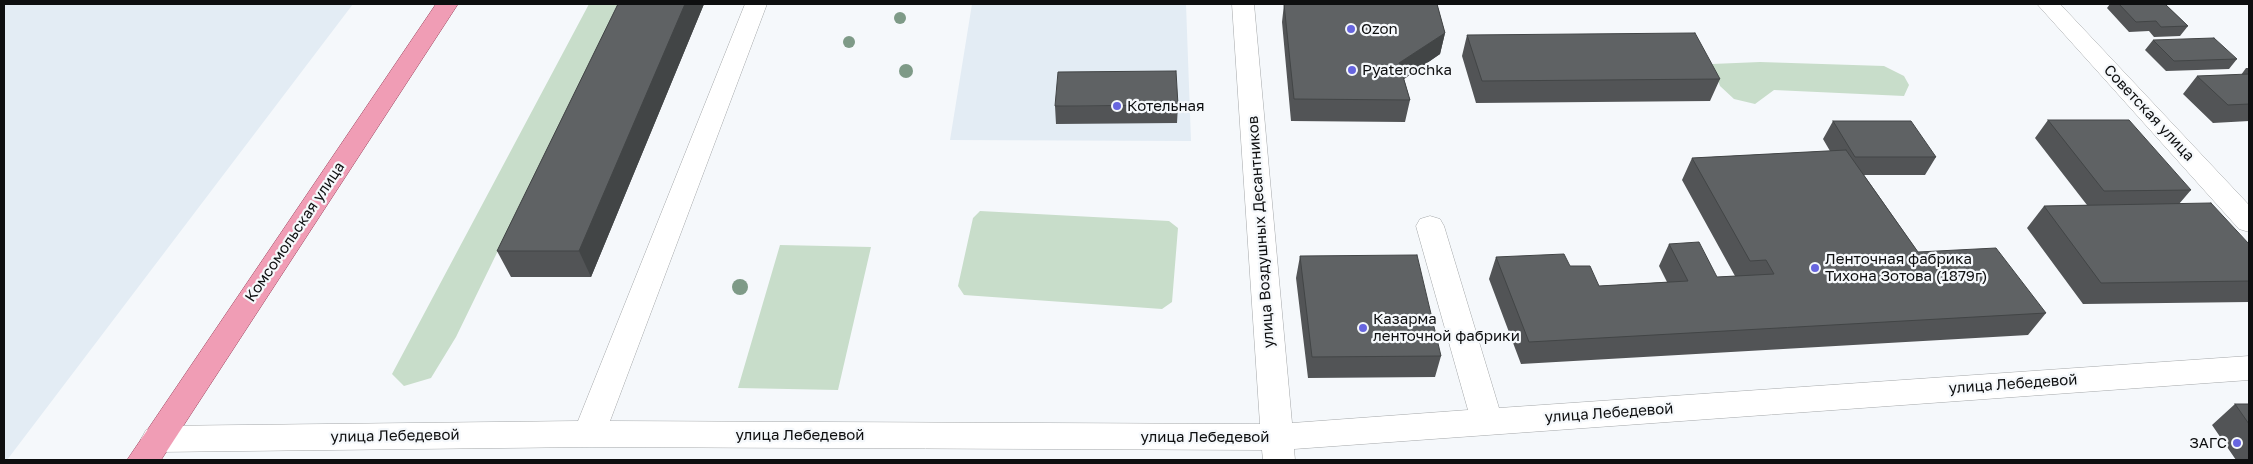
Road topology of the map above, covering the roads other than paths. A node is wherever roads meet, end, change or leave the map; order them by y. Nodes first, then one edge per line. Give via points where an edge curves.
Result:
1 (447, 4) edge
2 (756, 4) edge
3 (1243, 4) edge
4 (2048, 4) edge
5 (2249, 222) edge
6 (1430, 226) dead end
7 (2249, 368) edge
8 (1488, 421) junction
9 (589, 434) junction
10 (1278, 449) edge
11 (150, 450) edge

1 - 11 main road, Комсомольская улица
2 - 9 street
3 - 10 street, улица Воздушных Десантников
4 - 5 street, Советская улица
6 - 8 street
7 - 8 street, улица Лебедевой
8 - 10 street, улица Лебедевой
9 - 10 street, улица Лебедевой
9 - 11 street, улица Лебедевой

